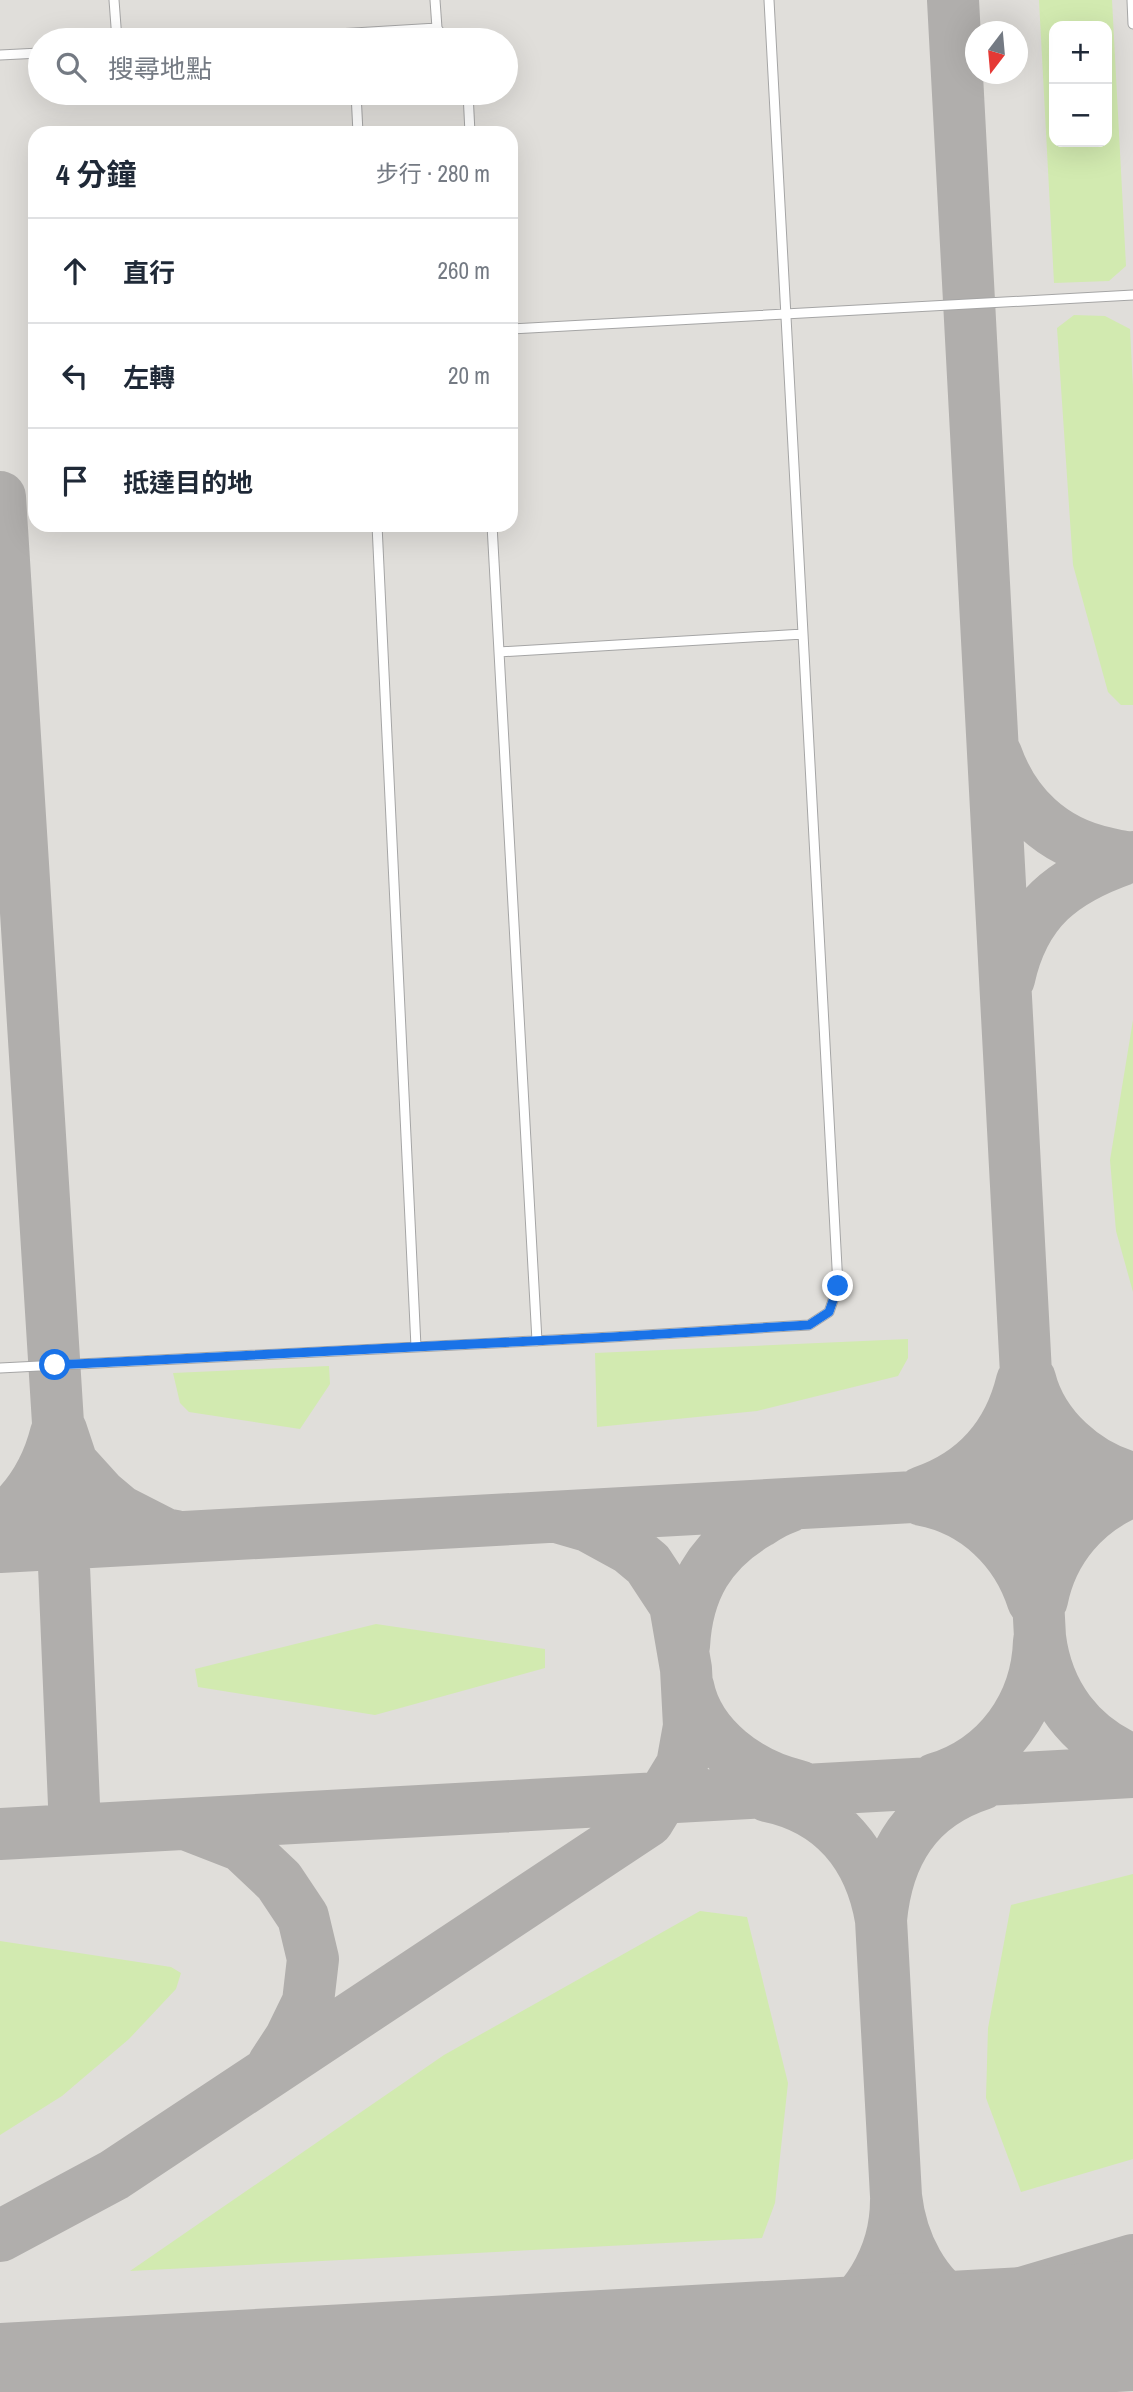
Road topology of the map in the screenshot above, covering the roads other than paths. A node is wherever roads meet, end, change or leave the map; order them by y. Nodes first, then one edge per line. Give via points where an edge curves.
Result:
1 (114, 0) edge
2 (435, 0) edge
3 (769, 0) edge
4 (1132, 0) edge
5 (1133, 24) edge
6 (116, 28) edge
7 (437, 28) edge
8 (28, 53) edge
9 (0, 55) edge
10 (357, 105) edge
11 (469, 105) edge
12 (358, 126) edge
13 (470, 126) edge
14 (1133, 295) edge
15 (786, 312) junction
16 (518, 329) edge
17 (377, 532) edge
18 (492, 532) edge
19 (803, 634) junction
20 (499, 652) junction
21 (537, 1341) junction
22 (416, 1348) junction
23 (0, 1368) edge

1 - 6 lane
2 - 7 lane
3 - 15 lane
4 - 5 lane
8 - 9 lane
10 - 12 lane
11 - 13 lane
14 - 15 lane
15 - 16 lane
15 - 19 lane
17 - 22 lane
18 - 20 lane
19 - 20 lane
19 - 21 lane via 838,1286 829,1312 809,1325
20 - 21 lane
21 - 22 lane
22 - 23 lane

